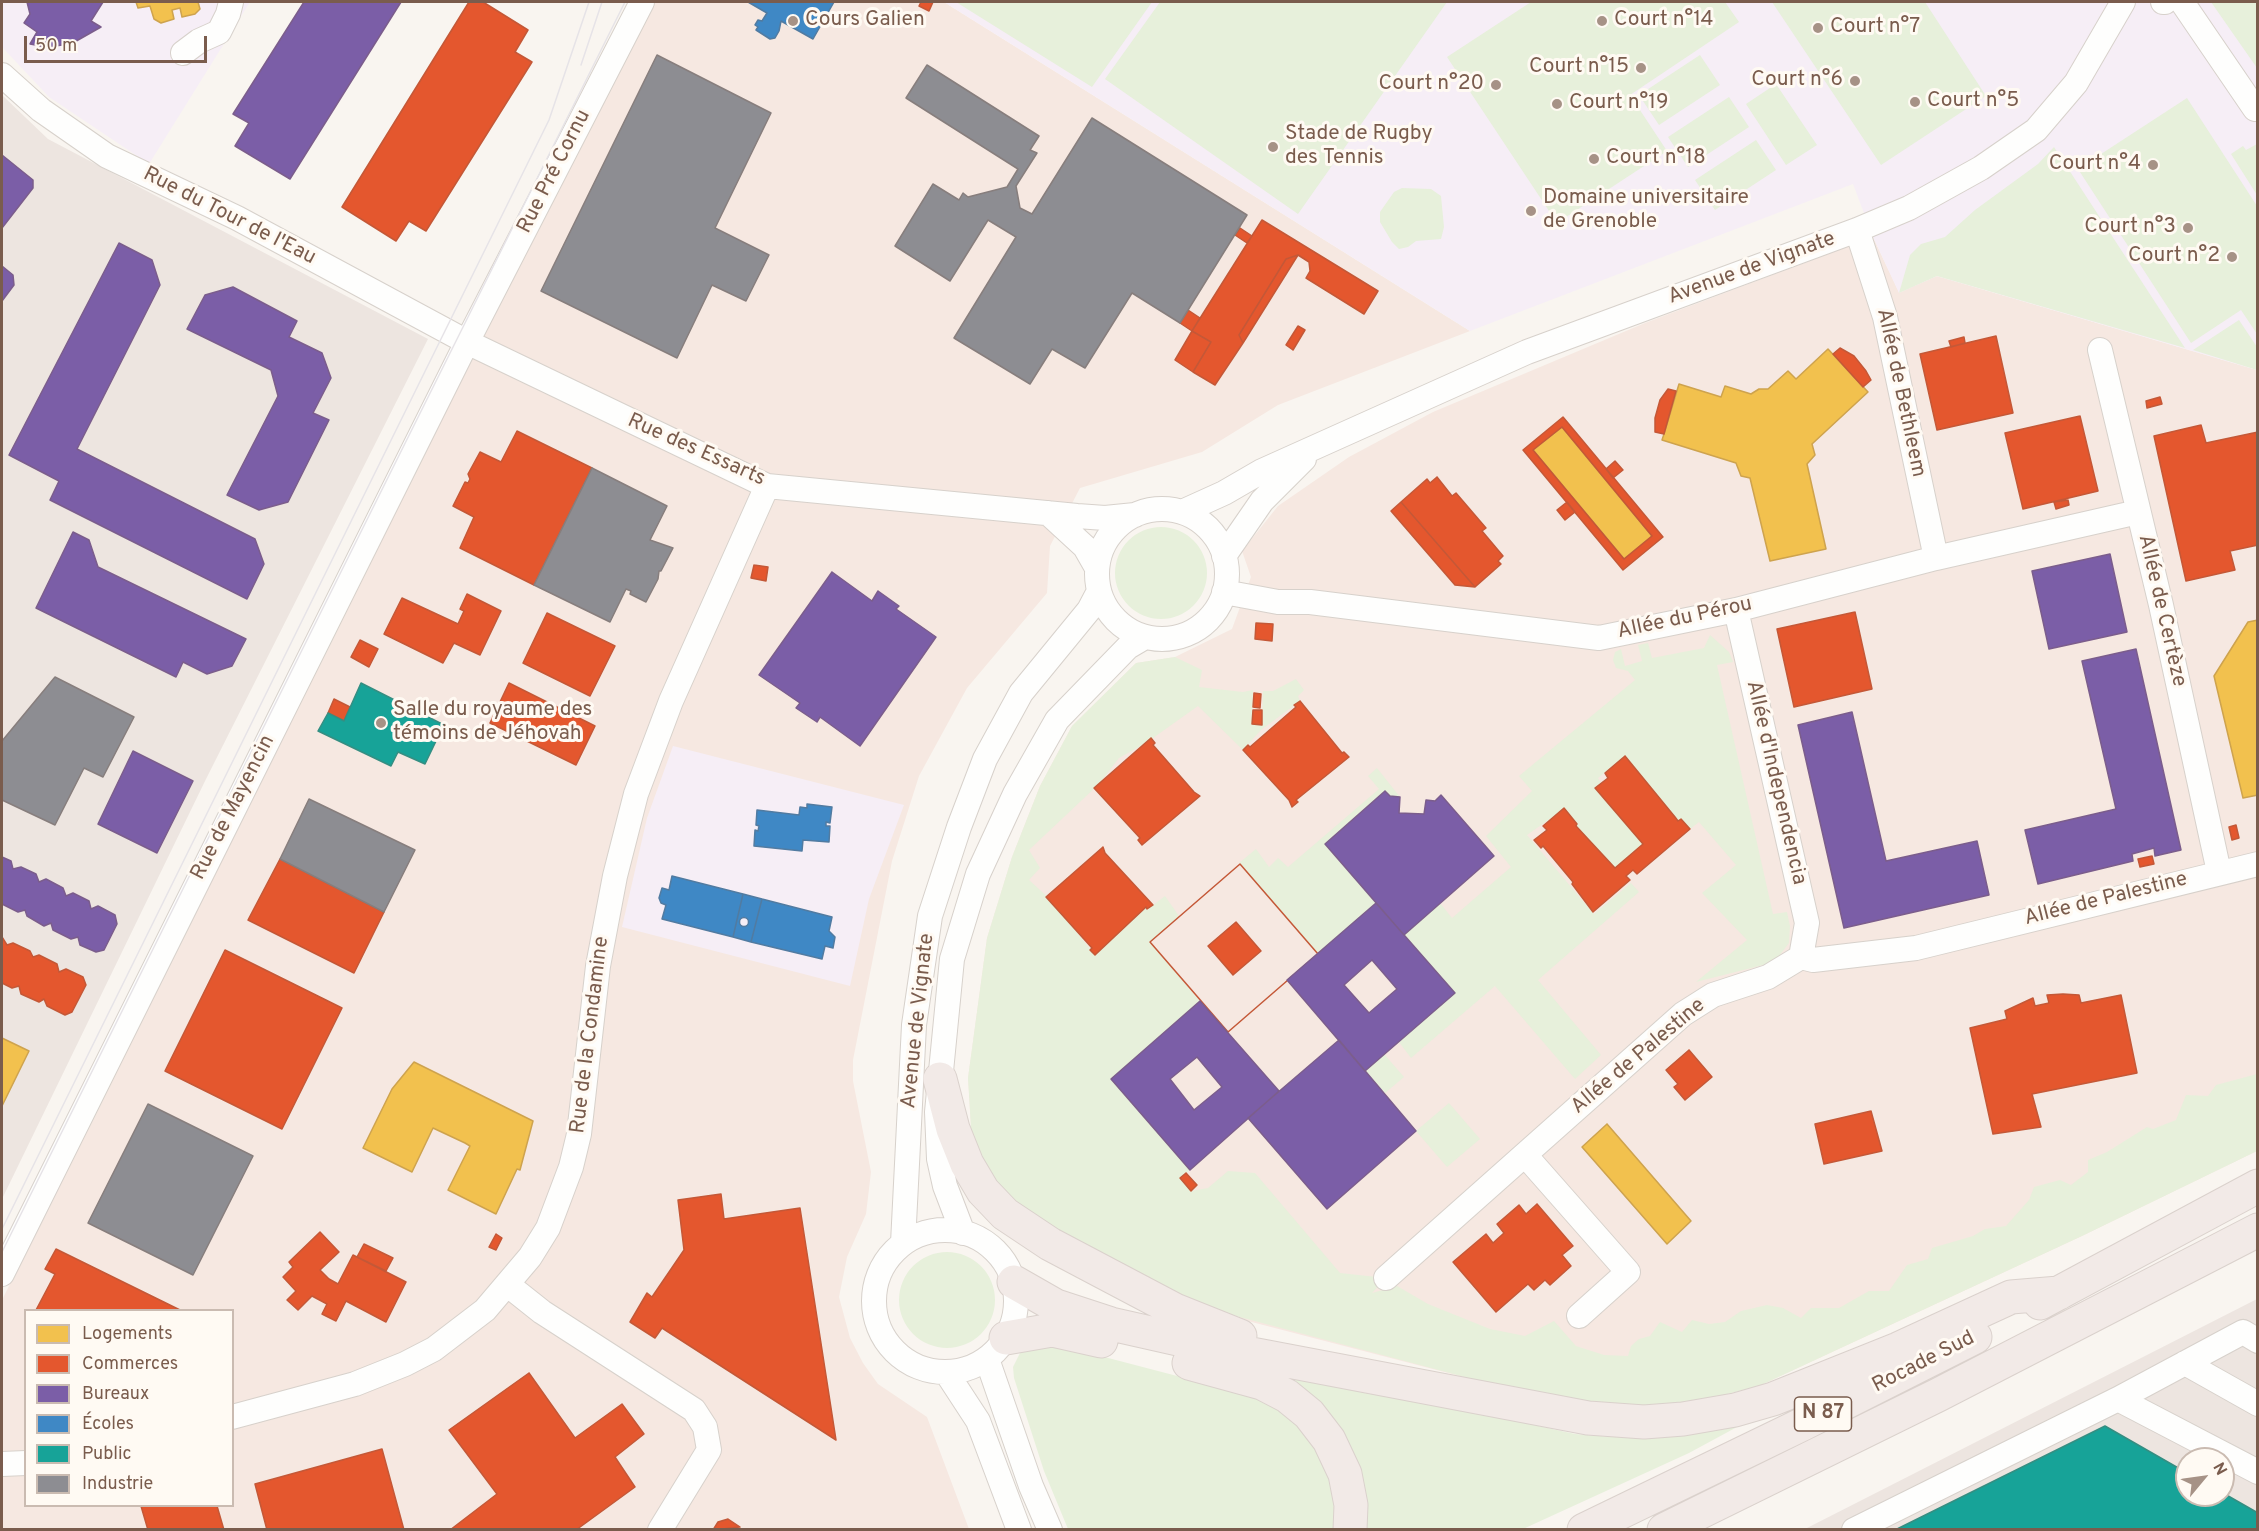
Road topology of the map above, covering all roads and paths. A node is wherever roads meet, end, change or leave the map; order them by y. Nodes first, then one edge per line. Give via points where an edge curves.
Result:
1 (231, 2) edge
2 (642, 2) edge
3 (2123, 2) edge
4 (2182, 2) edge
5 (183, 53) dead end
6 (2, 75) edge
7 (2255, 109) dead end
8 (1857, 230) junction
9 (467, 342) junction
10 (2100, 350) dead end
11 (1314, 448) junction
12 (767, 486) junction
13 (1182, 512) junction
14 (2138, 512) junction
15 (1048, 513) junction
16 (1135, 515) junction
17 (1224, 556) junction
18 (1936, 558) junction
19 (1098, 580) junction
20 (1224, 592) junction
21 (1736, 610) junction
22 (1145, 637) junction
23 (2258, 864) edge
24 (2219, 872) junction
25 (1801, 957) junction
26 (940, 1079) junction
27 (1525, 1155) junction
28 (2258, 1186) edge
29 (2258, 1230) edge
30 (963, 1233) junction
31 (903, 1244) junction
32 (2, 1274) edge
33 (1386, 1278) dead end
34 (1014, 1282) junction
35 (508, 1285) junction
36 (2059, 1293) junction
37 (1579, 1316) dead end
38 (2258, 1341) edge
39 (996, 1349) junction
40 (2185, 1363) junction
41 (1314, 1365) junction
42 (946, 1372) junction
43 (1938, 1395) junction
44 (2118, 1399) junction
45 (2258, 1404) edge
46 (234, 1416) edge
47 (24, 1463) edge
48 (2, 1464) edge
49 (2258, 1472) edge
50 (660, 1530) edge
51 (1018, 1530) edge
52 (1050, 1530) edge
53 (1350, 1530) edge
54 (1584, 1530) edge
55 (1664, 1530) edge
56 (1709, 1530) edge
57 (1854, 1530) edge

1 - 5 street via 219,32
2 - 9 street, Rue Pré Cornu
3 - 8 street, Avenue de Vignate via 2076,83 2036,130 1981,168 1909,208
4 - 7 street
6 - 9 street, Rue du Tour de l'Eau via 41,110 107,156 237,218
8 - 11 street, Avenue de Vignate via 1527,352
8 - 18 street, Allée de Bethleem via 1885,317
9 - 12 street, Rue des Essarts
9 - 32 street, Rue de Mayencin
10 - 14 street, Allée de Certèze
11 - 13 street, Avenue de Vignate
11 - 17 street, Avenue de Vignate via 1262,501
12 - 15 street, Rue des Essarts
12 - 35 street, Rue de la Condamine via 671,701 636,794 600,954 579,1134 571,1167 548,1228
13 - 16 street via 1158,509
13 - 17 street via 1208,529
14 - 18 street, Allée du Pérou
14 - 24 street, Allée de Certèze
15 - 16 street, Rue des Essarts via 1105,518
15 - 19 street via 1085,547
16 - 19 street via 1108,536 1101,552
17 - 20 street
18 - 21 street, Allée du Pérou
19 - 22 street via 1106,607 1116,620
19 - 31 street, Avenue de Vignate via 1089,610 1021,693 990,750 930,916 915,1025
20 - 21 street, Allée du Pérou via 1278,602 1333,604 1599,638
20 - 22 street via 1212,615 1193,631 1170,639
21 - 25 street, Allée d'Independencia via 1807,923
22 - 26 street, Avenue de Vignate via 1128,646 1057,720 1005,814 978,874 952,959
23 - 24 street, Allée de Palestine
24 - 25 street, Allée de Palestine via 1916,948 1813,960
25 - 27 street, Allée de Palestine via 1768,977 1713,995 1683,1014
26 - 30 street, Avenue de Vignate via 939,1159
26 - 41 highway via 953,1129 975,1178 994,1204 1020,1226 1175,1310
27 - 33 street, Allée de Palestine
27 - 37 street via 1628,1272
28 - 36 highway, Rocade Sud / N 87
29 - 43 highway, Rocade Sud / N 87
30 - 31 street via 932,1232
30 - 34 street via 1000,1256
31 - 42 street via 888,1259 877,1279 874,1301 878,1323 888,1343 904,1359 924,1369
34 - 39 street via 1016,1311
34 - 41 highway via 1056,1306 1111,1324
35 - 46 street, Rue de la Condamine via 459,1332 405,1364 355,1384
35 - 50 street via 542,1312 694,1410 705,1427 709,1450
36 - 41 highway via 2011,1298 1773,1399 1683,1419 1644,1422 1588,1418
36 - 54 highway, Rocade Sud / N 87 via 1805,1424
38 - 40 street via 2243,1332
39 - 42 street via 968,1369
39 - 52 street via 1031,1486
39 - 53 highway via 1040,1330 1063,1332 1240,1376 1287,1396 1319,1425 1338,1456 1349,1488
40 - 44 street
40 - 45 street
42 - 51 street via 978,1420
43 - 55 highway, Rocade Sud / N 87
43 - 56 highway
44 - 49 street
44 - 57 street
47 - 48 street

